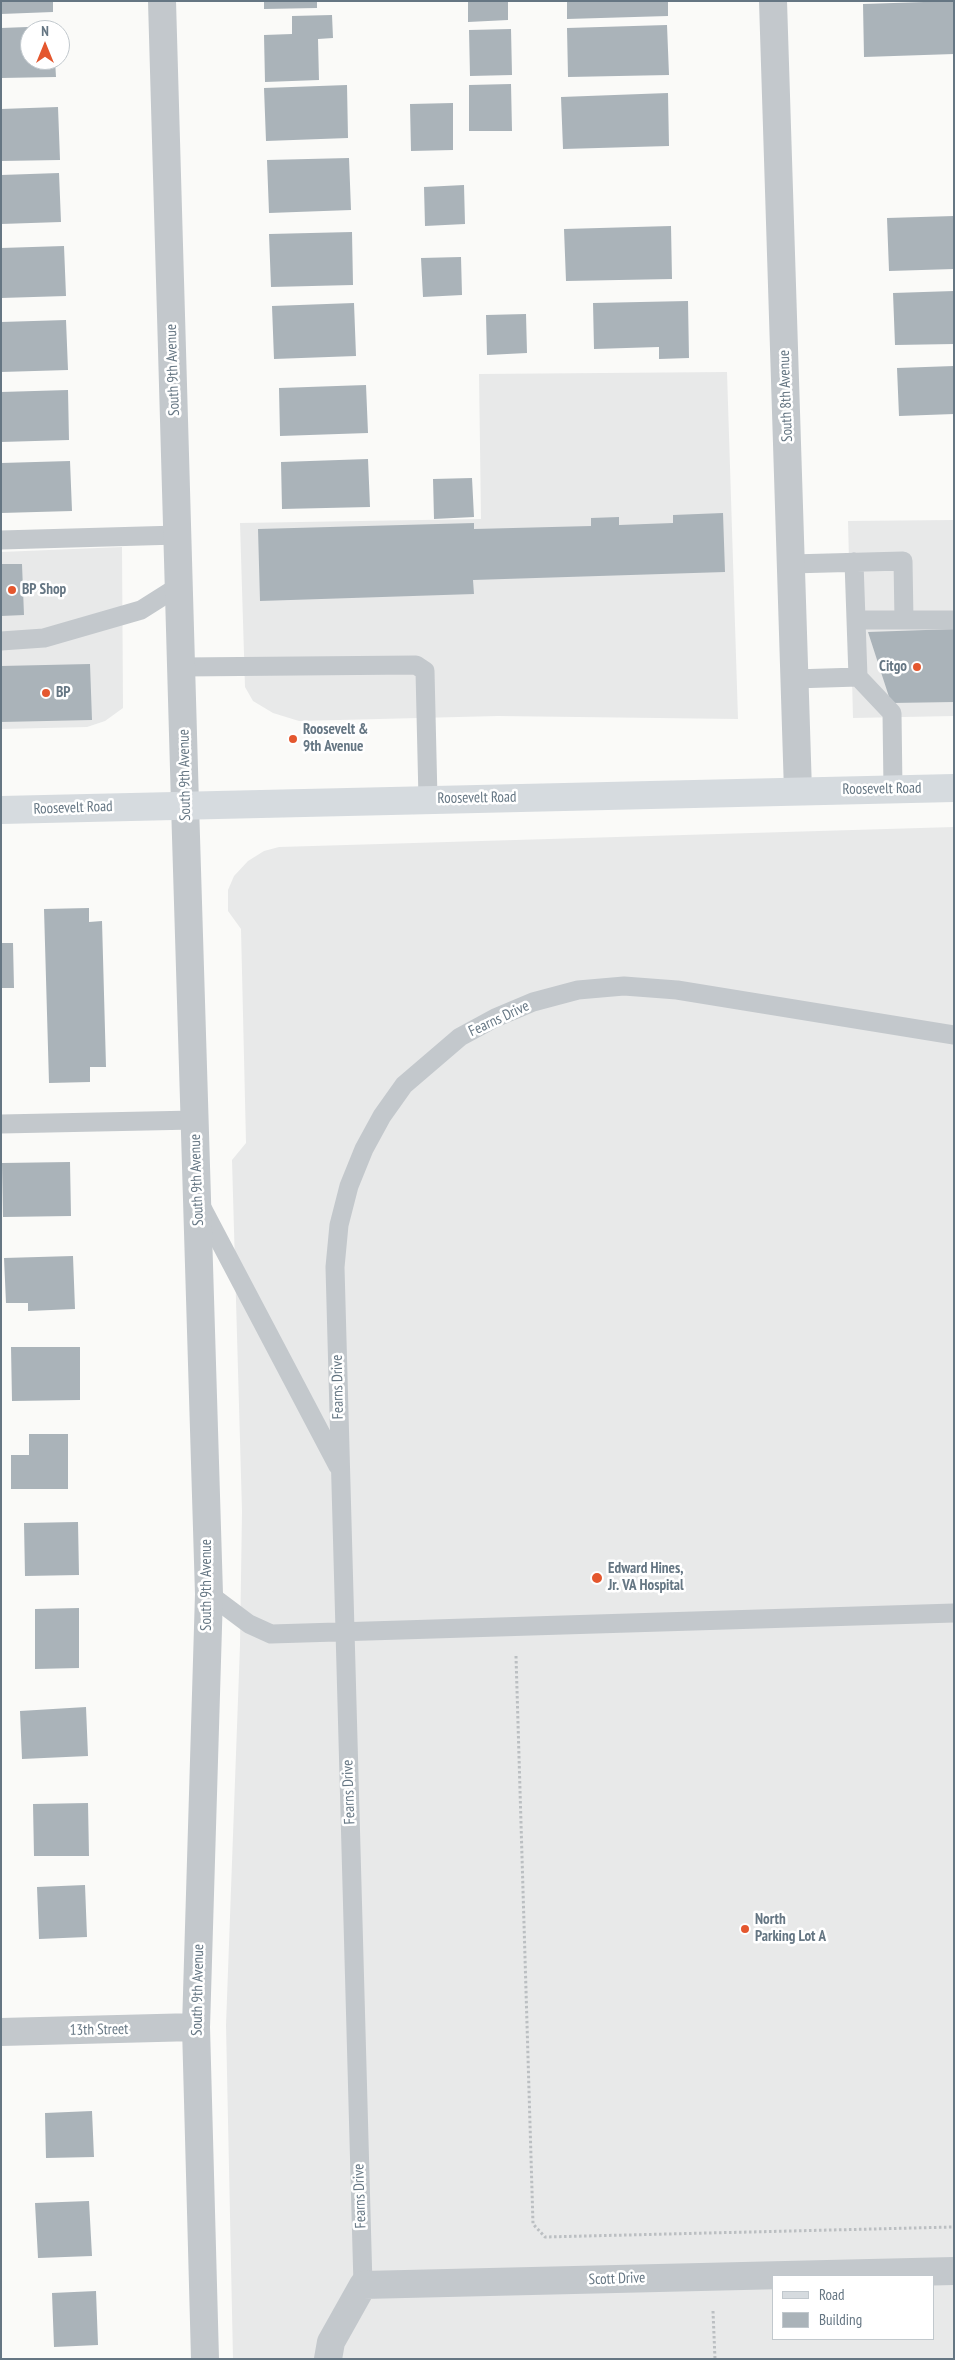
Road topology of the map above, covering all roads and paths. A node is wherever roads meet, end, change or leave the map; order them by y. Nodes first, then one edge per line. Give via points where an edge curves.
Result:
1 (162, 1) edge
2 (773, 1) edge
3 (178, 535) junction
4 (1, 540) edge
5 (854, 562) junction
6 (791, 564) junction
7 (179, 586) junction
8 (856, 620) junction
9 (904, 620) junction
10 (954, 620) edge
11 (1, 641) edge
12 (182, 666) junction
13 (858, 677) junction
14 (794, 679) junction
15 (954, 788) edge
16 (893, 789) junction
17 (798, 791) junction
18 (428, 799) junction
19 (185, 804) junction
20 (1, 810) edge
21 (954, 1035) edge
22 (195, 1120) junction
23 (1, 1124) edge
24 (197, 1198) junction
25 (339, 1469) junction
26 (209, 1594) junction
27 (954, 1613) edge
28 (515, 1626) junction
29 (344, 1633) junction
30 (196, 2027) junction
31 (1, 2032) edge
32 (954, 2227) edge
33 (954, 2271) edge
34 (772, 2275) edge
35 (785, 2275) edge
36 (363, 2285) junction
37 (204, 2359) edge
38 (328, 2359) edge

1 - 3 street, South 9th Avenue
2 - 6 street, South 8th Avenue
3 - 4 lane
3 - 7 street, South 9th Avenue
5 - 6 lane
5 - 8 lane
5 - 9 lane via 903,561
6 - 14 street, South 8th Avenue
7 - 11 lane via 141,610 44,638
7 - 12 street, South 9th Avenue
8 - 9 lane
8 - 13 lane
9 - 10 lane
12 - 18 lane via 416,664 425,670
12 - 19 street, South 9th Avenue
13 - 14 lane
13 - 16 lane via 892,713
14 - 17 street, South 8th Avenue
15 - 16 main road, Roosevelt Road
16 - 17 main road, Roosevelt Road
17 - 18 main road, Roosevelt Road
18 - 19 main road, Roosevelt Road
19 - 20 main road, Roosevelt Road
19 - 22 street, South 9th Avenue
21 - 25 lane, Fearns Drive via 677,990 624,986 578,990 533,1002 460,1037 404,1085 364,1149 349,1186 339,1225 335,1267
22 - 23 lane
22 - 24 street, South 9th Avenue
24 - 25 lane
24 - 26 street, South 9th Avenue
25 - 29 lane, Fearns Drive
26 - 29 lane via 249,1624 271,1634
26 - 30 street, South 9th Avenue
27 - 28 lane
28 - 29 lane
28 - 32 path via 533,2224 545,2237
29 - 36 lane, Fearns Drive
30 - 31 street, 13th Street
30 - 37 street, South 9th Avenue
33 - 35 street, Scott Drive
34 - 36 street, Scott Drive
36 - 38 street via 331,2342

